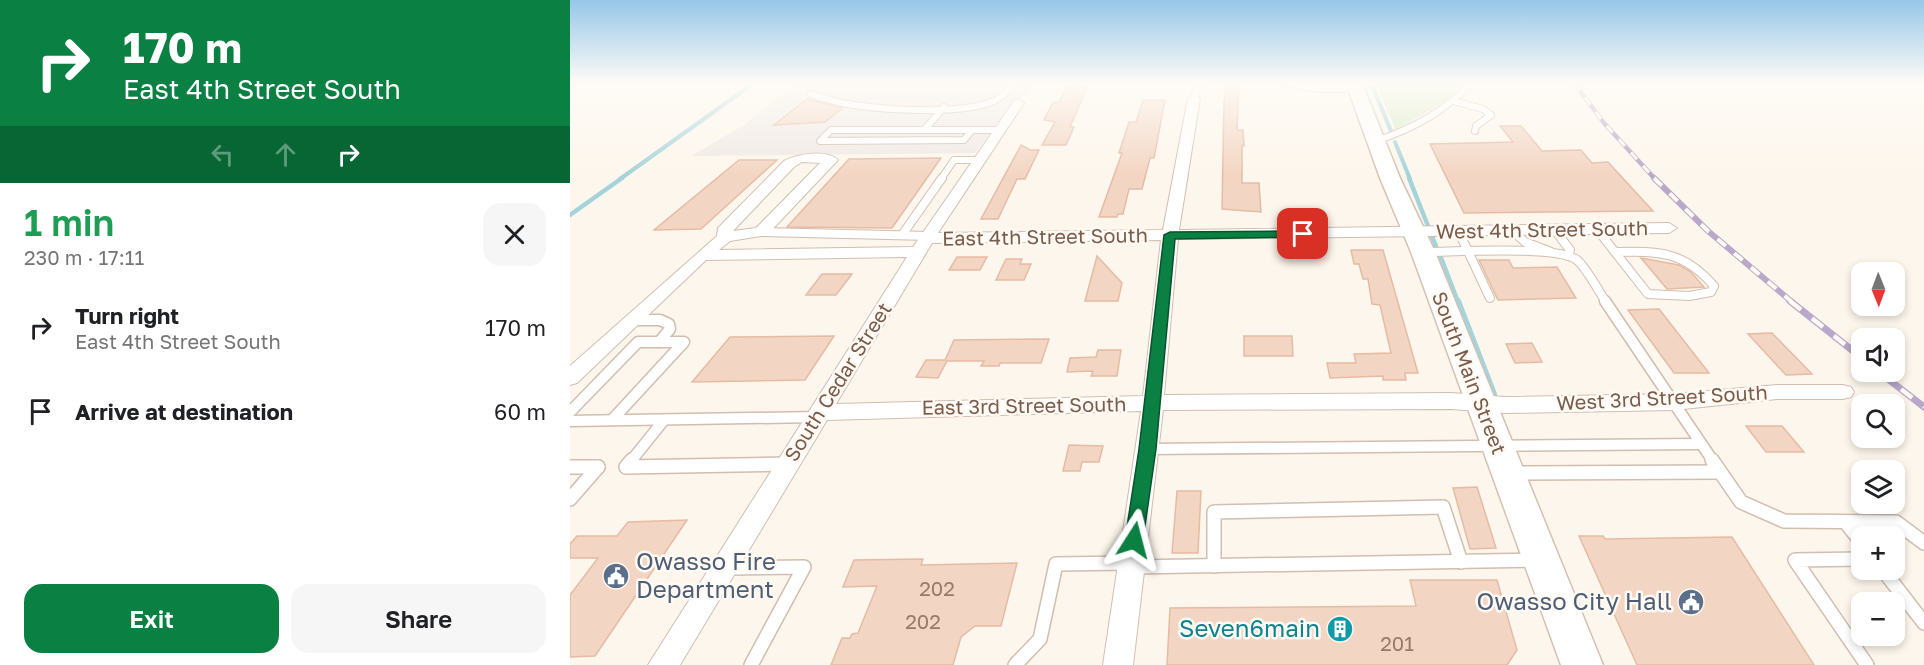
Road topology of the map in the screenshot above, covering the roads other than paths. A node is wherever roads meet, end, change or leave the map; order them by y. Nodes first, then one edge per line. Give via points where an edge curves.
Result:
1 (938, 114) edge
2 (1007, 114) edge
3 (1193, 114) edge
4 (1366, 114) edge
5 (1431, 114) edge
6 (1490, 114) edge
7 (925, 129) junction
8 (972, 130) junction
9 (1000, 130) junction
10 (1475, 131) dead end
11 (1376, 141) junction
12 (979, 160) junction
13 (1596, 228) junction
14 (1669, 228) dead end
15 (1554, 229) junction
16 (1458, 230) junction
17 (1512, 230) junction
18 (761, 232) junction
19 (902, 235) junction
20 (1170, 235) junction
21 (725, 237) junction
22 (925, 242) junction
23 (1419, 242) junction
24 (1468, 252) junction
25 (1615, 252) junction
26 (702, 255) junction
27 (1564, 255) junction
28 (1490, 298) dead end
29 (632, 320) junction
30 (659, 342) junction
31 (570, 378) edge
32 (1843, 392) dead end
33 (1674, 402) junction
34 (1151, 403) junction
35 (1481, 404) junction
36 (571, 413) edge
37 (818, 414) junction
38 (612, 420) junction
39 (664, 420) junction
40 (1699, 444) junction
41 (1497, 446) junction
42 (1148, 449) junction
43 (787, 464) junction
44 (570, 468) edge
45 (1719, 472) junction
46 (1507, 473) junction
47 (570, 499) edge
48 (1846, 524) junction
49 (1851, 530) edge
50 (1924, 543) edge
51 (1851, 559) edge
52 (1540, 560) junction
53 (1461, 562) junction
54 (1131, 565) junction
55 (1214, 566) junction
56 (722, 568) junction
57 (1891, 580) edge
58 (1924, 623) edge
59 (663, 665) edge
60 (751, 665) edge
61 (1015, 665) edge
62 (1118, 665) edge
63 (1582, 665) edge
64 (1868, 665) edge

1 - 7 lane
2 - 9 street, South Cedar Street
3 - 20 street
4 - 11 street, South Main Street
5 - 11 lane via 1391,137
6 - 10 lane
7 - 8 lane
7 - 8 lane via 831,130 820,141 964,140
8 - 9 lane
9 - 12 street, South Cedar Street
11 - 23 street, South Main Street
12 - 19 lane via 954,160
12 - 22 street, South Cedar Street
13 - 14 street, West 4th Street South
13 - 15 street, West 4th Street South
13 - 25 lane
15 - 17 street, West 4th Street South
15 - 27 lane via 1570,250
16 - 17 street, West 4th Street South
16 - 23 street, West 4th Street South
16 - 24 lane
17 - 27 lane via 1525,242
18 - 19 lane
18 - 21 street
18 - 21 street via 831,159 800,158 789,164 724,231
19 - 22 lane
20 - 22 street, East 4th Street South
20 - 23 street, East 4th Street South
20 - 34 street
21 - 26 street
22 - 26 street, East 4th Street South
22 - 37 street, South Cedar Street
23 - 24 lane
23 - 35 street, South Main Street
24 - 27 lane
24 - 28 lane
25 - 25 lane via 1648,294 1701,295 1711,292 1714,286 1696,266 1676,254
26 - 29 street
27 - 33 lane via 1576,260
29 - 30 lane via 660,320 669,324
29 - 31 street
30 - 36 lane via 638,342
30 - 38 lane via 684,342
32 - 33 street, West 3rd Street South via 1777,392
33 - 35 street, West 3rd Street South
33 - 40 lane
34 - 35 street, East 3rd Street South
34 - 37 street, East 3rd Street South
34 - 42 street
35 - 41 street, South Main Street
36 - 38 lane
37 - 39 lane
37 - 43 street, South Cedar Street
38 - 39 lane
39 - 43 lane via 626,467
40 - 41 lane
40 - 45 lane
41 - 42 lane
41 - 46 street, South Main Street
42 - 54 street
43 - 56 street, South Cedar Street
44 - 47 lane via 598,467
45 - 46 lane
45 - 48 lane via 1741,502 1784,521
46 - 52 street, South Main Street
48 - 49 lane
48 - 50 lane via 1896,522
51 - 64 lane via 1795,560
52 - 53 lane
52 - 63 street, South Main Street
53 - 55 lane
53 - 55 lane via 1443,507 1431,507 1214,512
54 - 55 lane
54 - 61 lane via 1056,564 1040,639
54 - 62 street
56 - 59 street, South Cedar Street
56 - 60 lane via 804,567
57 - 58 lane

